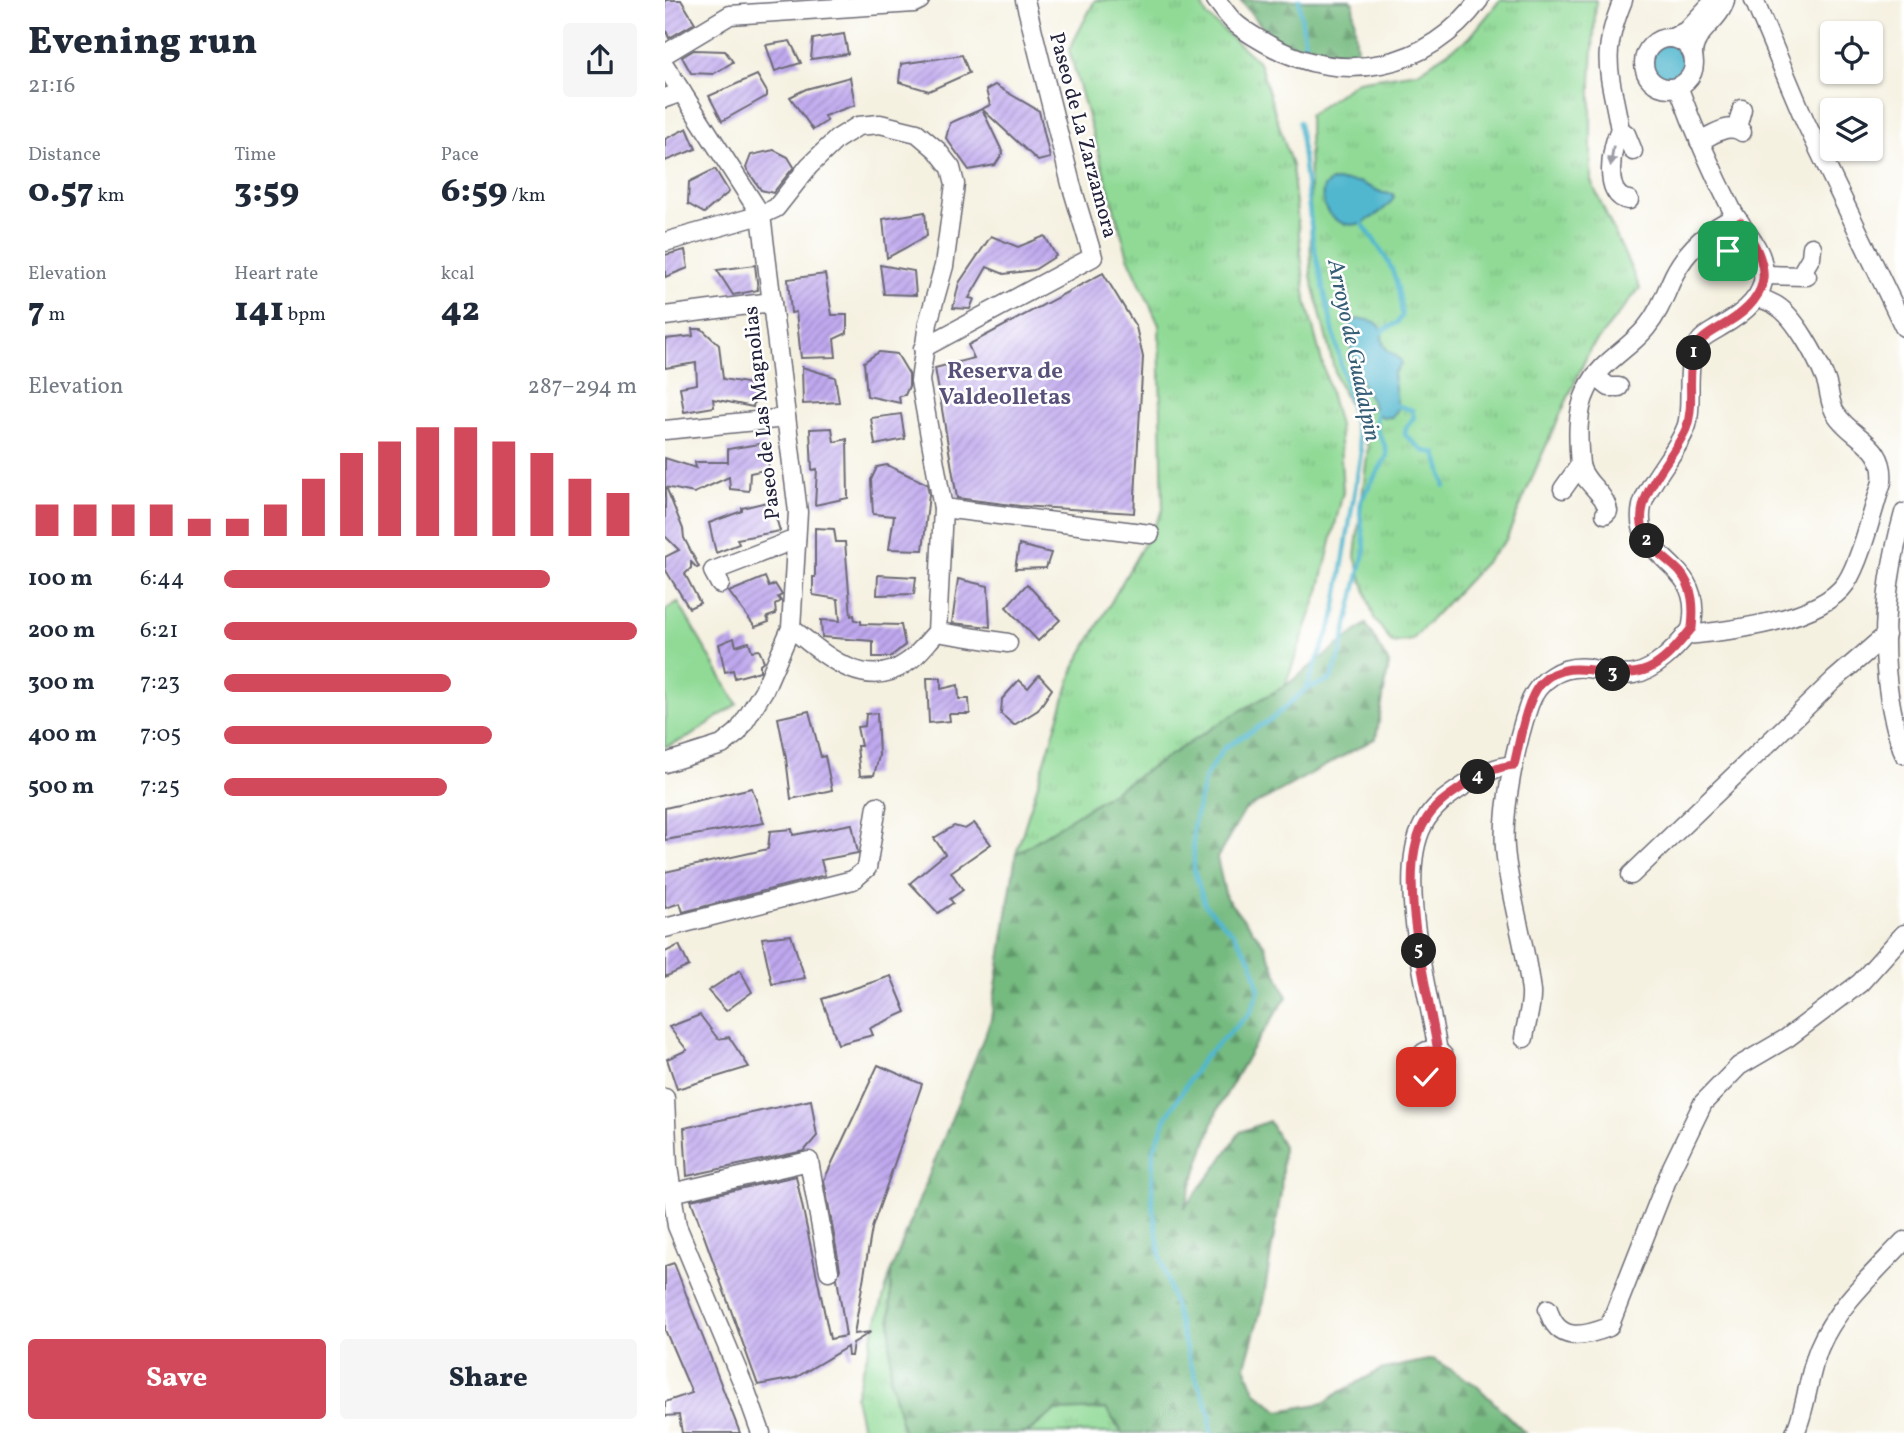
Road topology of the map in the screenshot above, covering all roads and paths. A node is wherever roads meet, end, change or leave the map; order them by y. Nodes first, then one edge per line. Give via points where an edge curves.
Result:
1 (920, 0) edge
2 (1025, 0) edge
3 (1216, 0) edge
4 (1479, 0) edge
5 (1623, 0) edge
6 (1715, 0) edge
7 (1725, 0) edge
8 (1754, 0) edge
9 (1672, 38) junction
10 (665, 54) edge
11 (1693, 54) junction
12 (665, 66) edge
13 (1678, 86) junction
14 (673, 95) edge
15 (1742, 109) dead end
16 (1620, 130) junction
17 (1699, 141) junction
18 (1633, 151) dead end
19 (1629, 200) dead end
20 (761, 215) junction
21 (1738, 220) junction
22 (665, 242) edge
23 (1812, 247) dead end
24 (1728, 251) dead end
25 (1763, 275) junction
26 (1757, 297) junction
27 (772, 302) junction
28 (665, 316) edge
29 (1904, 327) edge
30 (923, 348) junction
31 (1595, 376) junction
32 (1619, 387) dead end
33 (786, 418) junction
34 (665, 430) edge
35 (1582, 460) junction
36 (1563, 489) dead end
37 (943, 508) junction
38 (1904, 513) edge
39 (1605, 514) dead end
40 (1150, 534) dead end
41 (796, 539) junction
42 (720, 584) dead end
43 (791, 628) junction
44 (937, 632) junction
45 (1686, 635) junction
46 (1887, 635) junction
47 (1008, 643) dead end
48 (1904, 754) edge
49 (665, 763) edge
50 (1514, 765) junction
51 (877, 806) dead end
52 (1631, 876) dead end
53 (665, 928) edge
54 (1904, 934) edge
55 (1524, 1038) dead end
56 (1438, 1052) dead end
57 (665, 1098) edge
58 (672, 1193) junction
59 (1904, 1241) edge
60 (829, 1271) dead end
61 (1548, 1309) dead end
62 (761, 1433) edge
63 (1795, 1433) edge

1 - 10 street via 730,15
2 - 30 street, Paseo de La Zarzamora via 1070,184 1093,257
3 - 4 street via 1254,36 1294,58 1364,67 1388,63 1436,43
5 - 16 street via 1608,44 1607,67
6 - 9 street via 1686,31
7 - 11 street via 1723,9 1696,41
8 - 29 street via 1805,121
9 - 11 street via 1685,43
9 - 13 street via 1652,44 1644,64 1654,82 1667,88
11 - 13 street via 1691,75
12 - 14 street, Paseo de Las Magnolias
13 - 17 street
14 - 20 street, Paseo de Las Magnolias
15 - 17 street via 1739,130 1727,129
16 - 18 street
16 -> 19 street via 1611,153 1611,174 1619,195
17 - 21 street
20 - 22 street
20 - 27 street, Paseo de Las Magnolias
20 - 30 street via 776,208 809,166 858,126 880,124 917,133 951,168 955,184 944,266
21 - 24 street via 1729,232
21 - 25 street via 1763,264
21 - 31 street via 1723,222 1694,247 1649,324
23 - 25 street via 1804,275
25 - 26 street
26 - 45 street via 1748,309 1702,339 1693,353 1686,428 1642,505 1647,543 1681,573 1690,588 1694,609 1692,628
26 - 45 street via 1778,306 1789,318 1825,378 1835,413 1878,456 1884,468 1882,482 1850,577 1840,591 1800,613 1776,620
27 - 28 street
27 - 33 street, Paseo de Las Magnolias
30 - 37 street via 920,381
31 - 32 street via 1609,387
31 - 35 street via 1581,407 1578,439
33 - 34 street
33 - 41 street, Paseo de Las Magnolias
35 - 36 street
35 - 39 street via 1587,481 1606,501
37 - 40 street
37 - 44 street
38 - 46 street via 1892,555
41 - 42 street via 713,571
41 - 43 street, Paseo de Las Magnolias
43 - 44 street via 834,662 859,673 882,674 907,663
43 - 49 street, Paseo de Las Magnolias via 764,690 738,732 722,745
44 - 47 street
45 - 50 street via 1654,666 1635,674 1586,668 1555,674 1541,684 1529,704
46 - 48 street via 1892,710
46 - 52 street
50 - 55 street via 1505,846 1531,995
50 - 56 street via 1496,766 1442,799 1418,838 1413,895 1417,942
51 - 53 street via 867,868 853,880
54 - 61 street via 1860,983 1787,1038 1739,1066 1703,1103 1672,1167 1609,1327 1591,1334 1561,1332
57 - 58 street
58 - 60 street via 809,1161
58 - 62 street via 677,1226
59 - 63 street via 1830,1328 1819,1349

